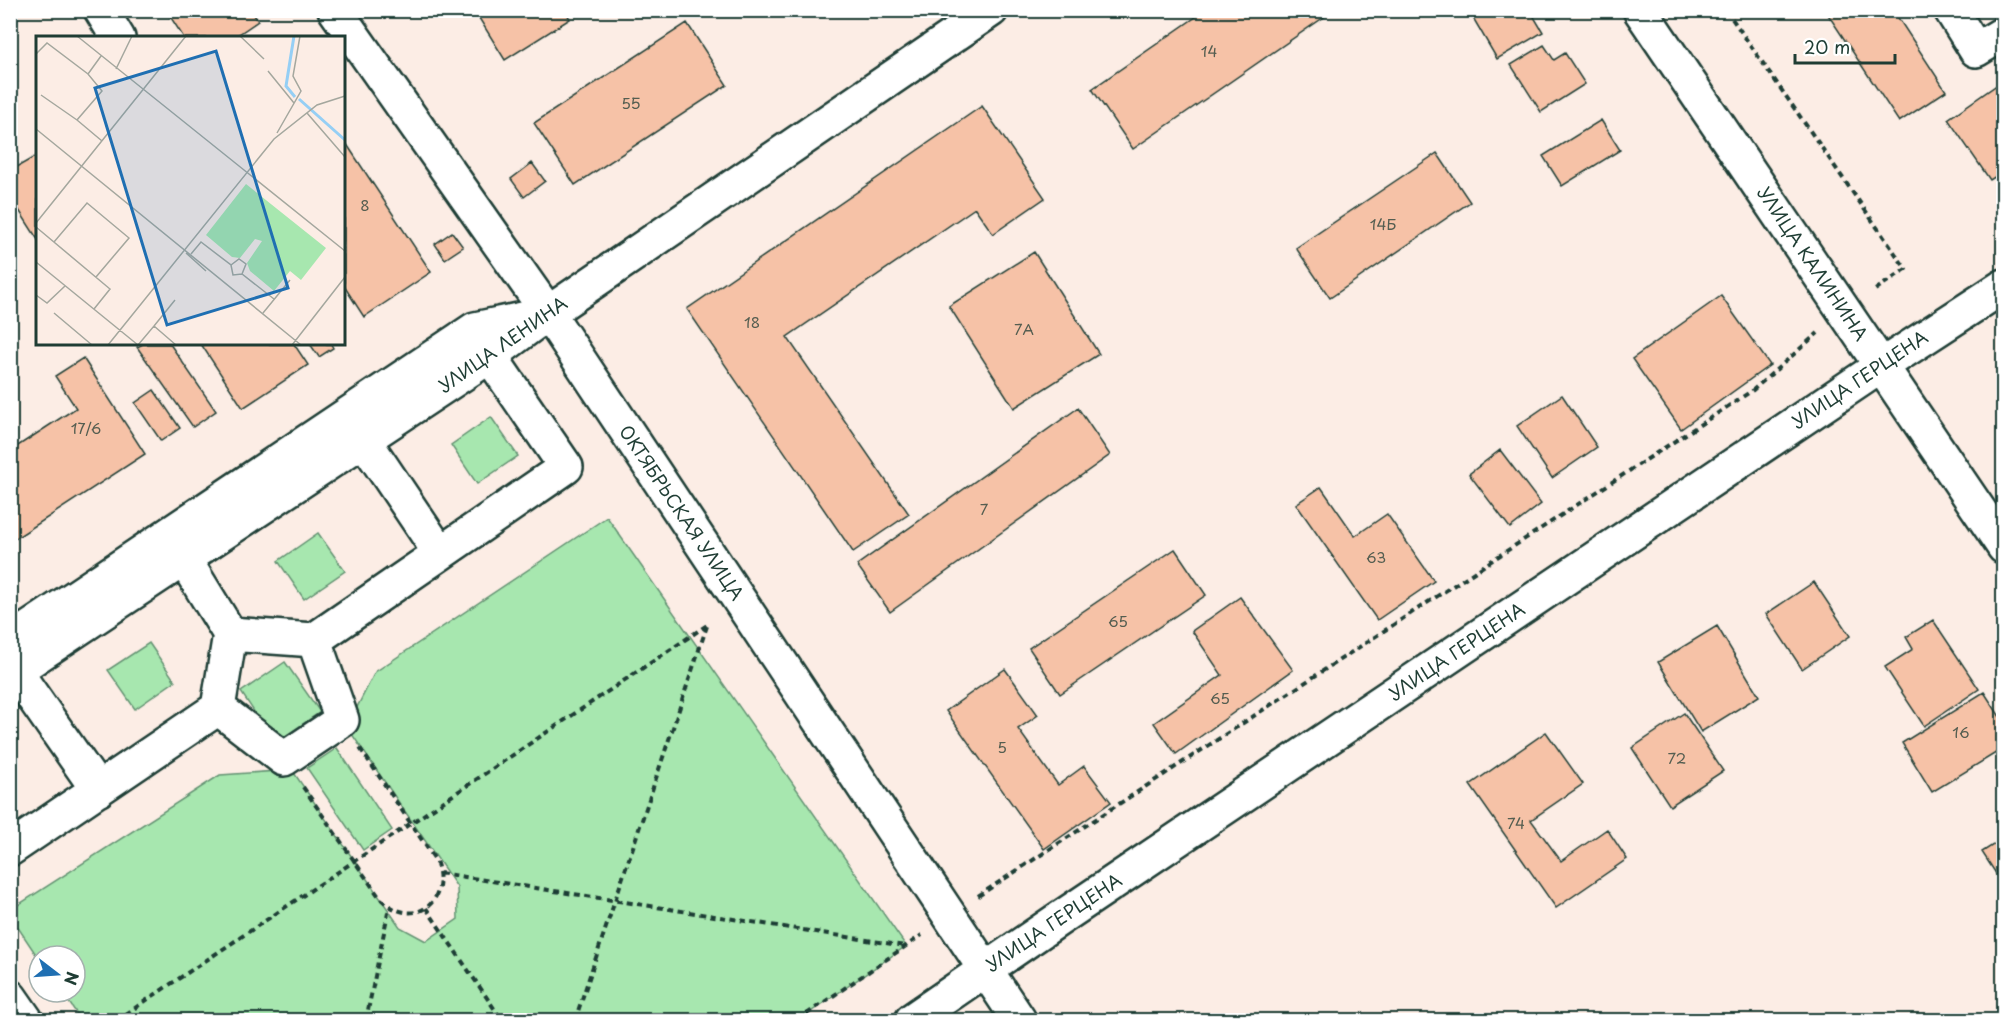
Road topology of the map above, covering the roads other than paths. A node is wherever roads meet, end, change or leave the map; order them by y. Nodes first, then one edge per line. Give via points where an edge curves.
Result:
1 (101, 10) edge
2 (335, 10) edge
3 (991, 10) edge
4 (1640, 10) edge
5 (1951, 10) edge
6 (2004, 33) edge
7 (117, 36) edge
8 (2004, 286) edge
9 (548, 313) junction
10 (483, 342) junction
11 (1881, 366) junction
12 (364, 440) junction
13 (2004, 547) edge
14 (440, 553) junction
15 (184, 559) junction
16 (230, 634) junction
17 (314, 640) junction
18 (12, 662) edge
19 (218, 708) junction
20 (98, 790) junction
21 (10, 849) edge
22 (984, 970) junction
23 (10, 998) edge
24 (26, 1020) edge
25 (912, 1020) edge
26 (1018, 1020) edge

1 - 7 street
2 - 9 street, ОКТЯБРЬСКАЯ УЛИЦА
3 - 9 street, УЛИЦА ЛЕНИНА
4 - 11 street, УЛИЦА КАЛИНИНА
5 - 6 street via 1976,50
8 - 11 street, УЛИЦА ГЕРЦЕНА
9 - 10 street, УЛИЦА ЛЕНИНА
9 - 22 street, ОКТЯБРЬСКАЯ УЛИЦА
10 - 12 street, УЛИЦА ЛЕНИНА
10 - 14 street via 566,467
10 - 18 street
11 - 13 street, УЛИЦА КАЛИНИНА
11 - 22 street, УЛИЦА ГЕРЦЕНА
12 - 14 street
12 - 15 street, УЛИЦА ЛЕНИНА
14 - 17 street
15 - 16 street
15 - 18 street, УЛИЦА ЛЕНИНА
16 - 17 street
16 - 19 street
17 - 19 street via 342,720 284,759
18 - 20 street
19 - 20 street
20 - 21 street
22 - 25 street, УЛИЦА ГЕРЦЕНА
22 - 26 street, ОКТЯБРЬСКАЯ УЛИЦА
23 - 24 street

